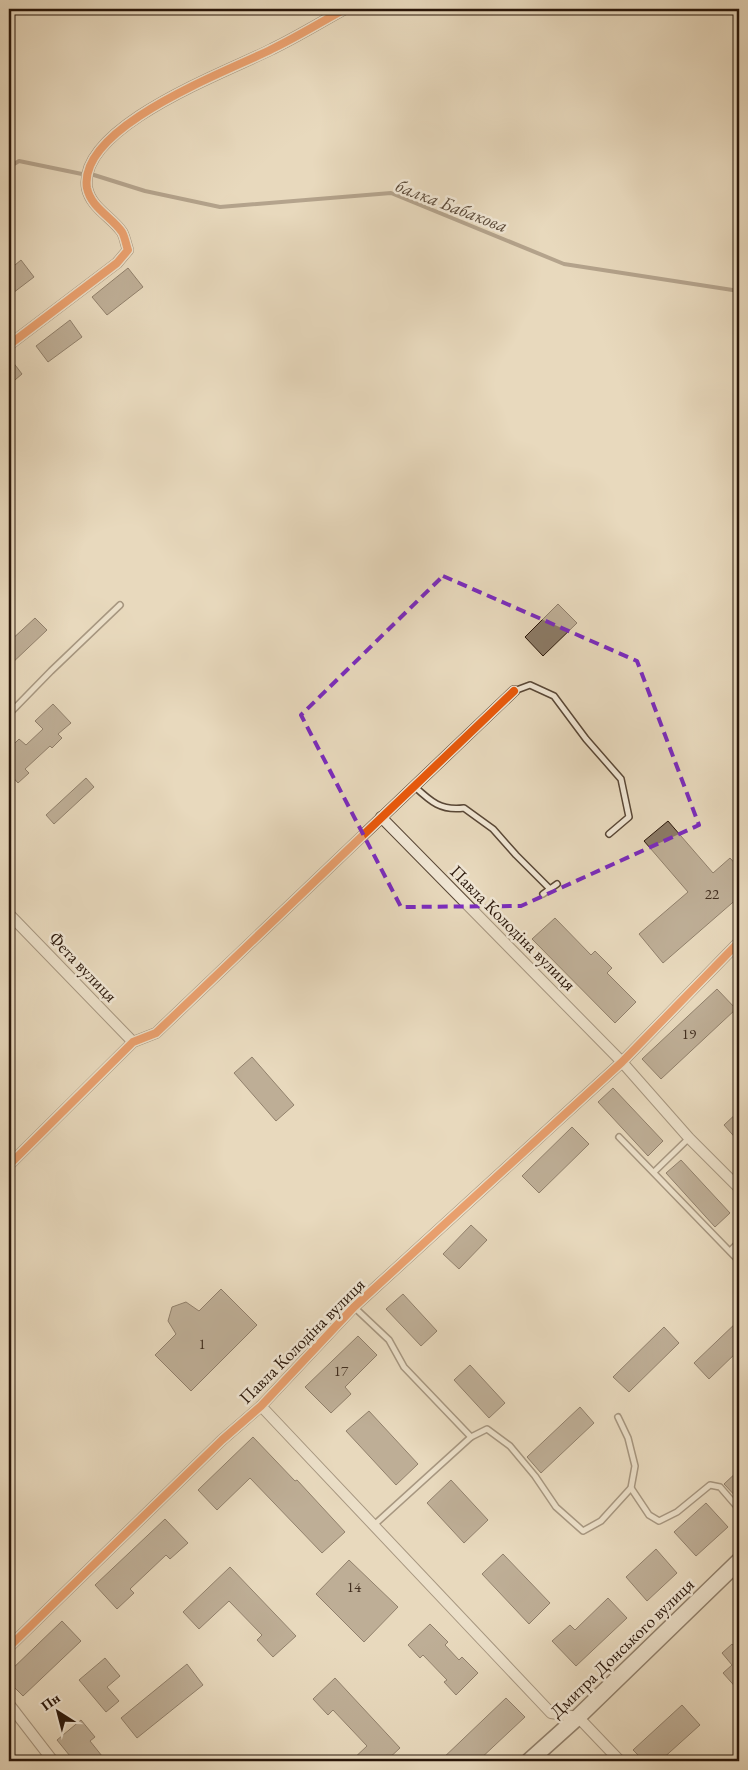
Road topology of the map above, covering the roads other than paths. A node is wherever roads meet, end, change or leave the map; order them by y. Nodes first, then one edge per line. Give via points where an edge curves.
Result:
1 (345, 9) edge
2 (9, 346) edge
3 (120, 605) dead end
4 (514, 692) joint
5 (9, 714) edge
6 (414, 786) junction
7 (381, 817) junction
8 (609, 834) dead end
9 (557, 884) dead end
10 (550, 889) junction
11 (543, 894) dead end
12 (9, 914) edge
13 (738, 945) edge
14 (133, 1042) junction
15 (622, 1062) junction
16 (619, 1137) dead end
17 (689, 1138) junction
18 (9, 1165) edge
19 (654, 1172) junction
20 (739, 1188) edge
21 (739, 1242) edge
22 (730, 1251) junction
23 (739, 1261) edge
24 (354, 1307) junction
25 (261, 1406) junction
26 (618, 1417) dead end
27 (471, 1437) junction
28 (630, 1488) junction
29 (739, 1509) edge
30 (374, 1526) junction
31 (739, 1560) edge
32 (9, 1647) edge
33 (9, 1704) edge
34 (578, 1717) junction
35 (53, 1761) edge
36 (529, 1761) edge
37 (620, 1761) edge

1 - 2 street via 273,49 170,97 133,120 97,153 89,167 87,188 93,202 122,233 128,250 117,263
3 - 5 lane
4 - 6 street
4 - 8 lane via 530,685 554,696 621,779 629,817
6 - 7 street
6 - 10 lane via 428,799 450,810 464,808 493,828
7 - 14 street via 156,1033
7 - 15 street, Павла Колодіна вулиця
9 - 10 lane
10 - 11 lane
12 - 14 street, Фета вулиця
13 - 15 street
14 - 18 street
15 - 17 street, Павла Колодіна вулиця
15 - 24 street, Павла Колодіна вулиця
16 - 19 lane
17 - 19 lane
17 - 20 street, Павла Колодіна вулиця
19 - 22 lane
21 - 22 lane
22 - 23 lane
24 - 25 street, Павла Колодіна вулиця
24 - 27 lane via 389,1340 404,1367
25 - 30 street, Павла Колодіна вулиця
25 - 32 street, Павла Колодіна вулиця
26 - 28 lane via 628,1438 635,1466
27 - 28 lane via 487,1429 510,1446 556,1507 583,1531 601,1521
27 - 30 lane
28 - 29 lane via 649,1515 660,1522 710,1485 720,1487
30 - 34 street, Павла Колодіна вулиця via 552,1713
31 - 34 street, Дмитра Донського вулиця
33 - 35 street
34 - 36 street, Дмитра Донського вулиця
34 - 37 street

